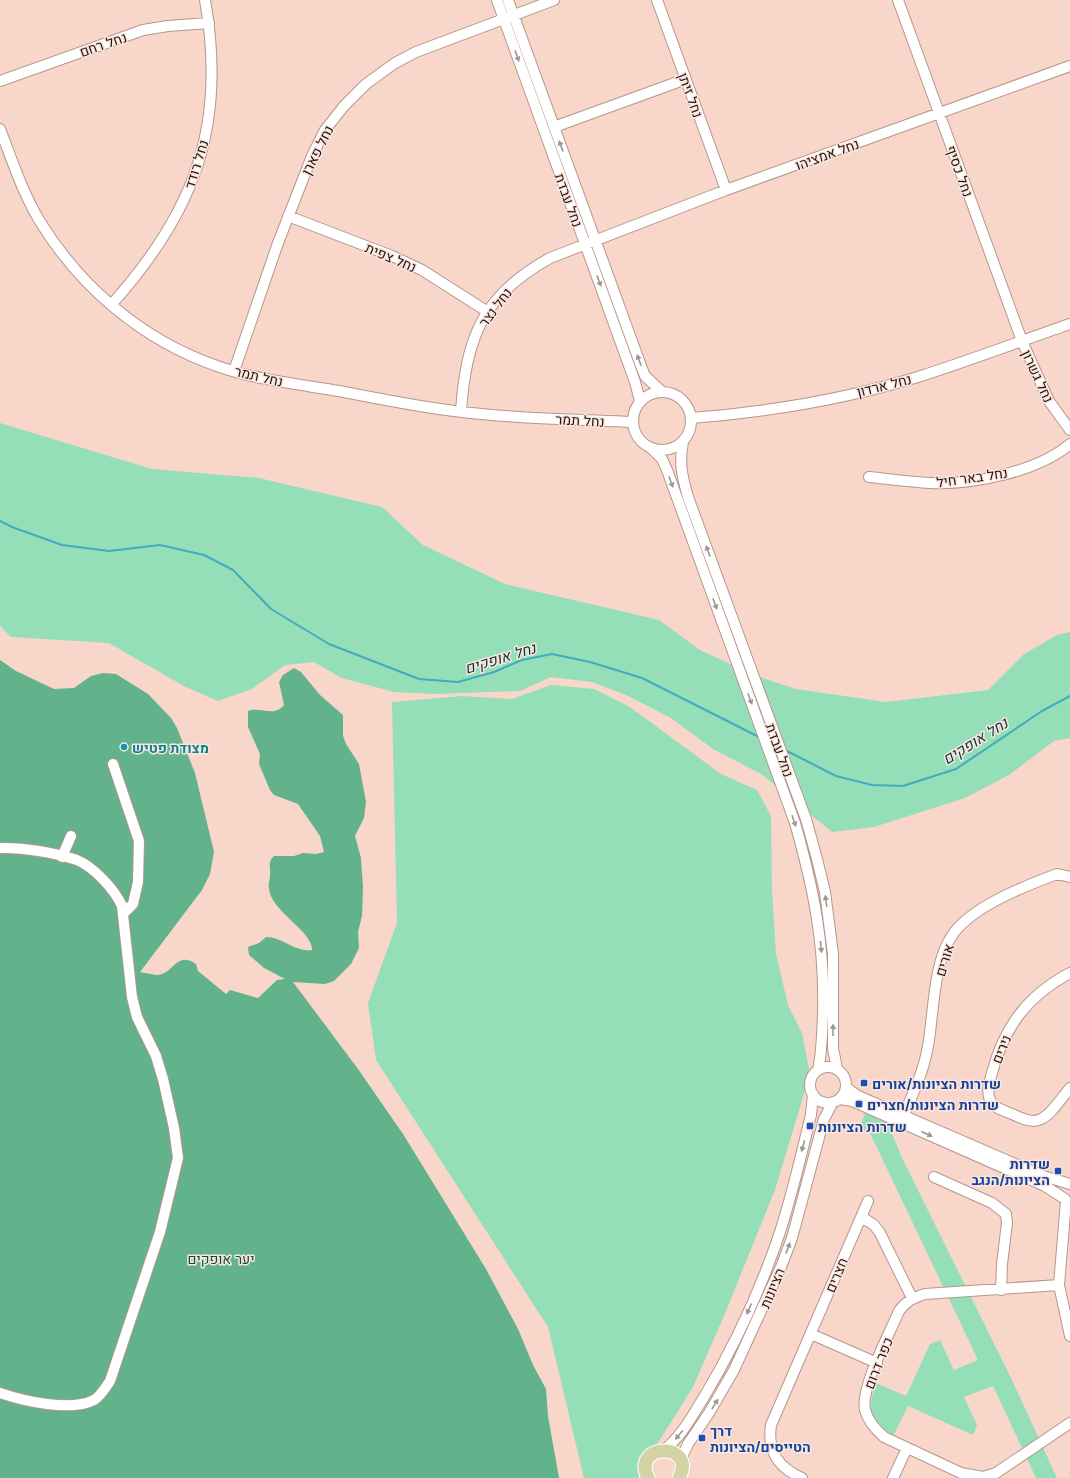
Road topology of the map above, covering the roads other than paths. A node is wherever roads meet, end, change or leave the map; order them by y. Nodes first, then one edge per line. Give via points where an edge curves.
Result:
1 (205, 0) edge
2 (497, 0) edge
3 (508, 0) edge
4 (554, 0) edge
5 (657, 0) edge
6 (898, 0) edge
7 (514, 15) junction
8 (504, 19) junction
9 (209, 23) junction
10 (1070, 66) edge
11 (686, 79) junction
12 (0, 82) edge
13 (939, 114) junction
14 (554, 127) junction
15 (0, 129) edge
16 (726, 190) junction
17 (288, 216) junction
18 (596, 241) junction
19 (585, 245) junction
20 (111, 305) junction
21 (488, 312) junction
22 (1070, 324) edge
23 (1022, 341) junction
24 (234, 371) junction
25 (661, 391) junction
26 (640, 402) junction
27 (461, 411) junction
28 (691, 418) junction
29 (632, 422) junction
30 (1070, 430) edge
31 (683, 442) junction
32 (1070, 444) edge
33 (652, 449) junction
34 (869, 477) dead end
35 (113, 764) dead end
36 (71, 836) dead end
37 (0, 848) edge
38 (62, 857) junction
39 (1068, 876) edge
40 (123, 914) junction
41 (1070, 973) edge
42 (836, 1069) junction
43 (818, 1070) junction
44 (846, 1087) junction
45 (1070, 1088) edge
46 (813, 1094) junction
47 (837, 1100) junction
48 (904, 1114) junction
49 (934, 1177) dead end
50 (1070, 1184) edge
51 (868, 1201) dead end
52 (1067, 1202) edge
53 (862, 1217) junction
54 (1070, 1221) edge
55 (1064, 1234) junction
56 (1059, 1285) junction
57 (1001, 1290) junction
58 (912, 1298) junction
59 (811, 1334) junction
60 (1070, 1336) edge
61 (877, 1363) junction
62 (0, 1393) edge
63 (1069, 1426) edge
64 (907, 1448) junction
65 (664, 1450) junction
66 (683, 1471) edge
67 (645, 1476) edge
68 (997, 1476) edge
69 (802, 1478) edge
70 (894, 1478) edge

1 - 9 street, נחל רודד
2 - 8 street, נחל עבדת
3 - 7 street, נחל עבדת
4 - 7 street, נחל פארן
5 - 11 street, נחל זיתן
6 - 13 street, נחל כסיף
7 - 8 street, נחל פארן
7 - 14 street, נחל עבדת
8 - 17 street, נחל פארן via 416,52 394,63 366,84 325,130
8 -> 19 street, נחל עבדת
9 - 12 street, נחל רחם via 143,30
9 - 20 street, נחל רודד via 212,55 210,109 204,145 193,179 182,207 166,234 136,277
10 - 13 street, נחל אמציהו
11 - 14 street
11 - 16 street, נחל זיתן
13 - 16 street, נחל אמציהו
13 - 23 street, נחל כסיף
18 -> 14 street, נחל עבדת
15 - 20 street, נחל תמר via 24,190 39,219 82,278
16 - 18 street, נחל אמציהו
17 - 21 street, נחל צפית via 422,270
17 - 24 street, נחל פארן
18 - 19 street, נחל אמציהו
25 -> 18 street, נחל עבדת via 645,376
19 - 21 street, נחל נצר via 550,258 527,272 506,290
19 -> 26 street, נחל עבדת
20 - 24 street, נחל תמר via 132,322 187,354
21 - 27 street, נחל נצר via 476,332 468,354 463,376
22 - 23 street, נחל ארדון
23 - 28 street, נחל ארדון via 920,376 834,398 743,413
23 - 30 street, נחל גשרון via 1049,401
24 - 27 street, נחל תמר via 390,401
25 - 26 street
25 - 28 street via 670,392 681,399 689,409
26 - 29 street
27 - 29 street, נחל תמר via 491,415
28 - 31 street via 688,435
29 - 33 street via 638,438
31 - 33 street via 668,450
42 -> 31 street, נחל עבדת via 833,1048 833,954 825,892 806,819 682,477 680,458
32 - 34 street, נחל באר חיל via 1031,465 986,478 930,483
33 -> 43 street, נחל עבדת via 662,459 667,470 804,853 814,894 822,955 824,988 822,1044
35 - 40 street via 139,841 138,882 133,904
36 - 38 street
37 - 38 street
38 - 40 street via 78,860 109,886 118,895
39 - 48 street, אורים via 1057,874 1044,878 981,908 953,934 944,950 937,978 924,1062
40 - 62 street via 132,997 137,1017 156,1056 178,1148 178,1158 160,1232 110,1381 95,1399 79,1405 38,1403
41 - 45 street, נירים via 1047,986 1018,1015 1001,1045 988,1092 995,1106 1021,1118 1036,1121 1043,1119
42 - 43 street via 829,1067
42 - 44 street via 844,1078
43 - 46 street via 810,1081
44 - 47 street
44 - 48 street via 856,1095
46 - 47 street via 820,1101
46 -> 65 street, הציונות via 811,1115 781,1227 760,1285 711,1386 685,1428
47 -> 52 street via 852,1101 1045,1186
66 -> 47 street, הציונות via 688,1444 734,1370 778,1275 792,1238 824,1119
48 - 50 street via 1043,1176
49 - 57 street via 992,1204 1006,1214
50 - 52 street via 1064,1191
51 - 53 street, חצרים
52 - 55 street
53 - 58 street via 880,1233
53 - 59 street, חצרים
54 - 55 street
55 - 56 street
56 - 57 street
56 - 60 street
57 - 58 street via 925,1294
58 - 61 street, כפר דרום via 899,1311
59 - 61 street
59 - 69 street, חצרים via 774,1417 770,1436 775,1456 783,1467
61 - 64 street, כפר דרום via 866,1388 865,1410 880,1434
63 - 68 street, כפר דרום
64 - 68 street, כפר דרום via 962,1473 983,1477
64 - 70 street
65 - 66 main road via 674,1453
65 - 67 main road via 657,1451 648,1458

